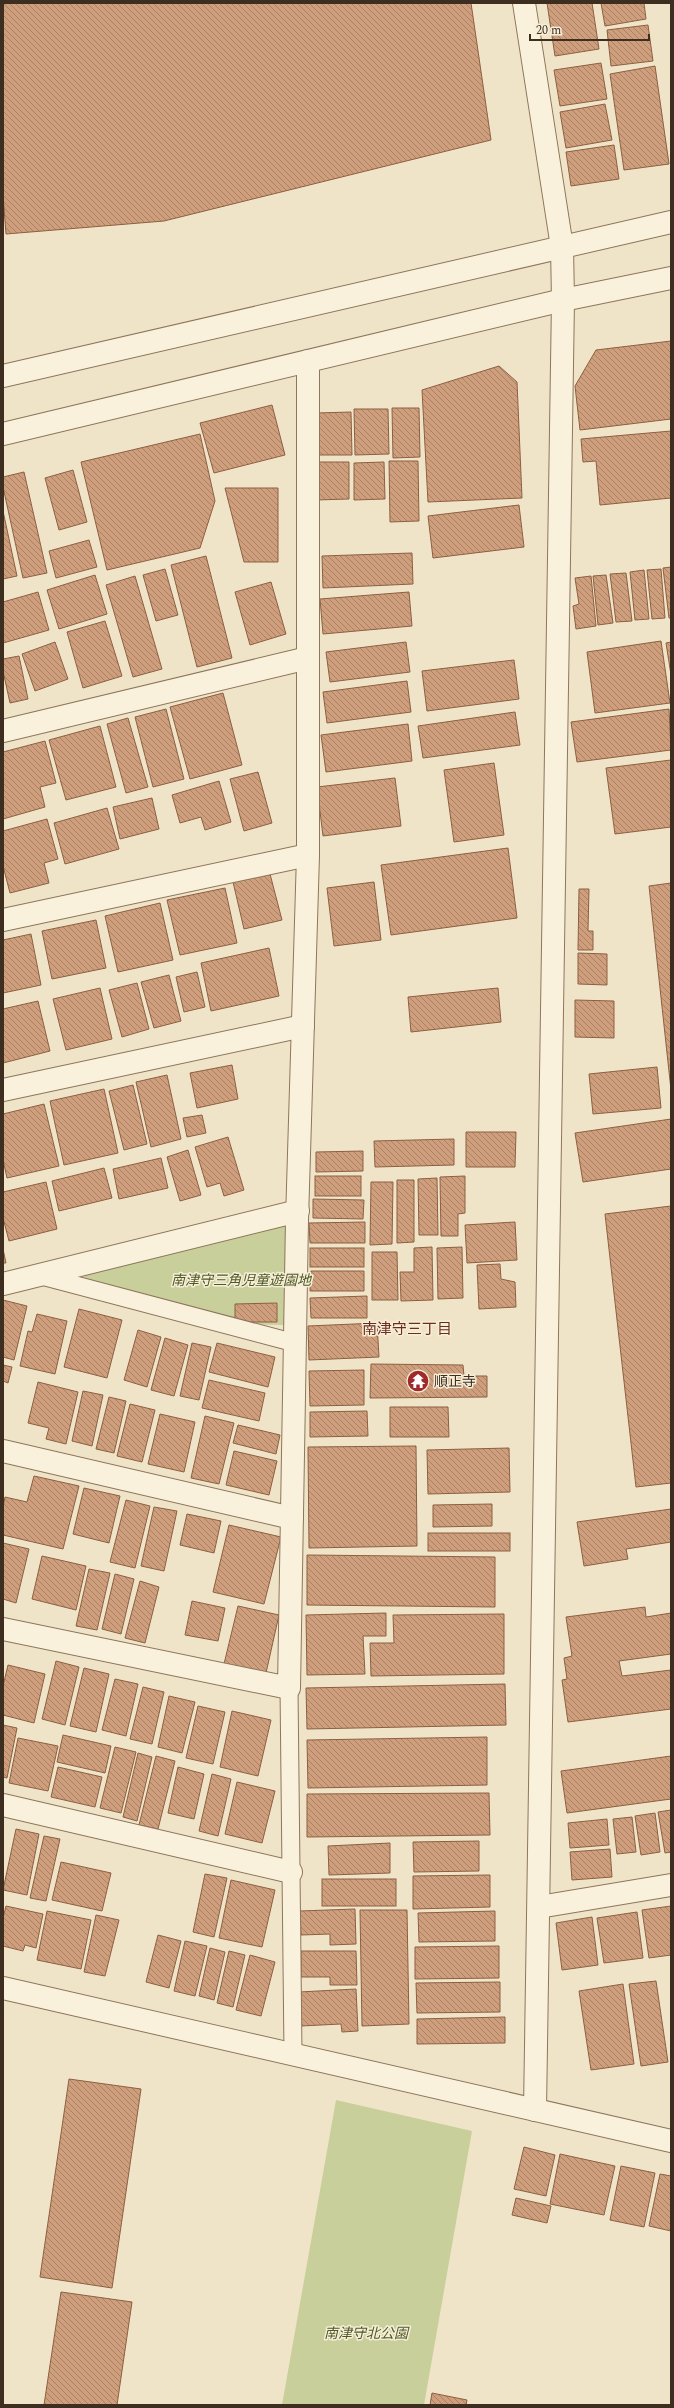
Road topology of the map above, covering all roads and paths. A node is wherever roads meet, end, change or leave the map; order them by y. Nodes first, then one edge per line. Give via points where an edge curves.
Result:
1 (524, 3) edge
2 (671, 222) edge
3 (562, 247) junction
4 (671, 278) edge
5 (563, 300) junction
6 (308, 361) junction
7 (3, 376) edge
8 (3, 434) edge
9 (308, 658) junction
10 (3, 731) edge
11 (308, 855) junction
12 (3, 920) edge
13 (303, 1026) junction
14 (3, 1090) edge
15 (298, 1210) junction
16 (38, 1275) junction
17 (3, 1284) edge
18 (295, 1342) junction
19 (3, 1452) edge
20 (292, 1518) junction
21 (3, 1629) edge
22 (289, 1688) junction
23 (3, 1806) edge
24 (291, 1872) junction
25 (671, 1885) edge
26 (538, 1907) junction
27 (3, 1988) edge
28 (293, 2054) junction
29 (535, 2110) junction
30 (671, 2141) edge

1 - 3 street
2 - 3 street
3 - 5 street
3 - 7 street
4 - 5 street
5 - 6 street
5 - 26 street
6 - 8 street
6 - 9 street
9 - 10 street
9 - 11 street
11 - 12 street
11 - 13 street
13 - 14 street
13 - 15 street
15 - 16 street
15 - 18 street
16 - 17 street
16 - 18 lane
18 - 20 street
19 - 20 street
20 - 22 street
21 - 22 street
22 - 24 lane
23 - 24 street
24 - 28 lane
25 - 26 street
26 - 29 street
27 - 28 street
28 - 29 street
29 - 30 street

